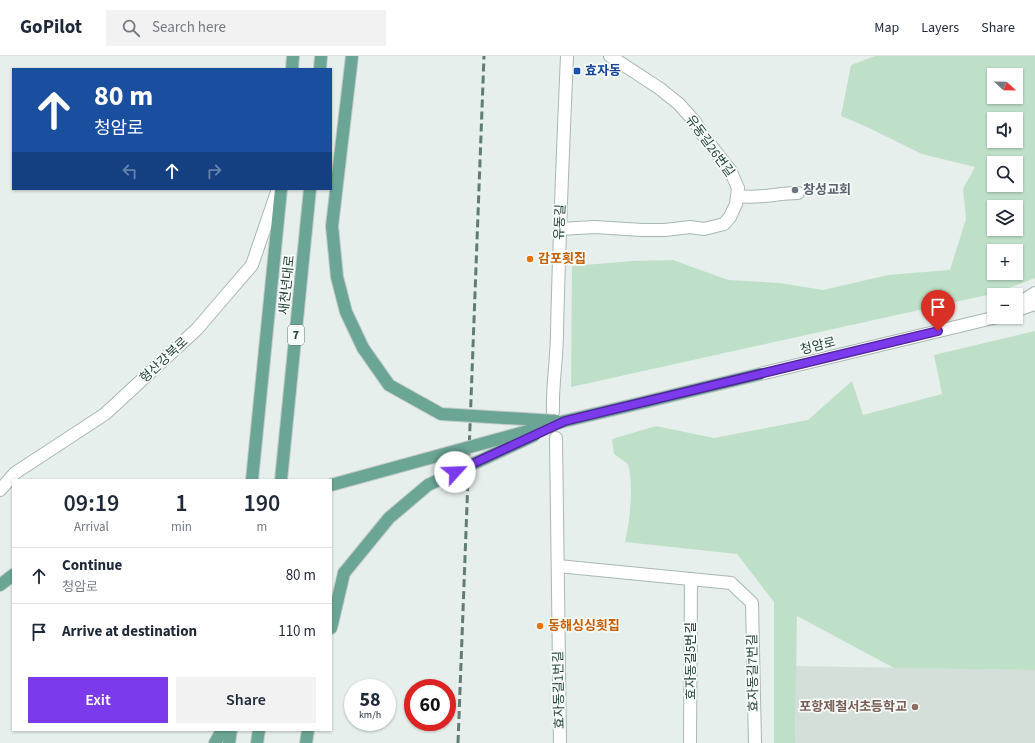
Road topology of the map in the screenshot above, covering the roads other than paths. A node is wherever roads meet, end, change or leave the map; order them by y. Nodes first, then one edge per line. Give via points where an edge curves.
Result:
1 (294, 56) edge
2 (321, 56) edge
3 (352, 56) edge
4 (567, 56) edge
5 (610, 56) edge
6 (292, 68) edge
7 (320, 68) edge
8 (280, 190) edge
9 (280, 190) edge
10 (310, 190) edge
11 (798, 193) dead end
12 (738, 196) junction
13 (560, 229) junction
14 (1035, 293) edge
15 (1023, 301) edge
16 (1035, 304) edge
17 (1023, 308) edge
18 (987, 319) edge
19 (760, 374) joint
20 (553, 412) dead end
21 (565, 421) junction
22 (556, 438) dead end
23 (252, 479) edge
24 (281, 479) edge
25 (332, 485) edge
26 (0, 490) edge
27 (558, 566) junction
28 (12, 576) edge
29 (691, 579) junction
30 (0, 585) edge
31 (332, 624) edge
32 (221, 731) edge
33 (231, 731) edge
34 (259, 731) edge
35 (308, 731) edge
36 (215, 743) edge
37 (229, 743) edge
38 (257, 743) edge
39 (306, 743) edge
40 (560, 743) edge
41 (690, 743) edge
42 (755, 743) edge

1 - 6 main road
2 - 7 main road
3 - 21 main road, bridge via 332,226 337,277 346,312 363,348 389,385 441,414
4 - 13 street, 유동길
5 - 12 street, 유동길26번길 via 679,104 730,170 738,188
8 - 23 main road, 새천년대로
9 - 26 street, 형산강북로 via 252,265 197,329 105,414 15,474
10 - 24 main road, 새천년대로 / 7
11 - 12 street via 758,198
12 - 13 street via 730,218 724,224 704,229
13 - 20 street, 유동길
14 - 15 street
16 - 17 street
18 - 19 street, 청암로
19 - 21 main road, 청암로, bridge
21 - 25 main road, bridge
21 - 31 main road, bridge via 428,485 389,518 344,573
22 - 27 street
27 - 29 street
27 - 40 street, 효자동길1번길
28 - 30 main road
29 - 41 street, 효자동길5번길
29 - 42 street, 효자동길7번길 via 731,582 752,603
32 - 36 main road
33 - 37 main road
34 - 38 main road
35 - 39 main road

